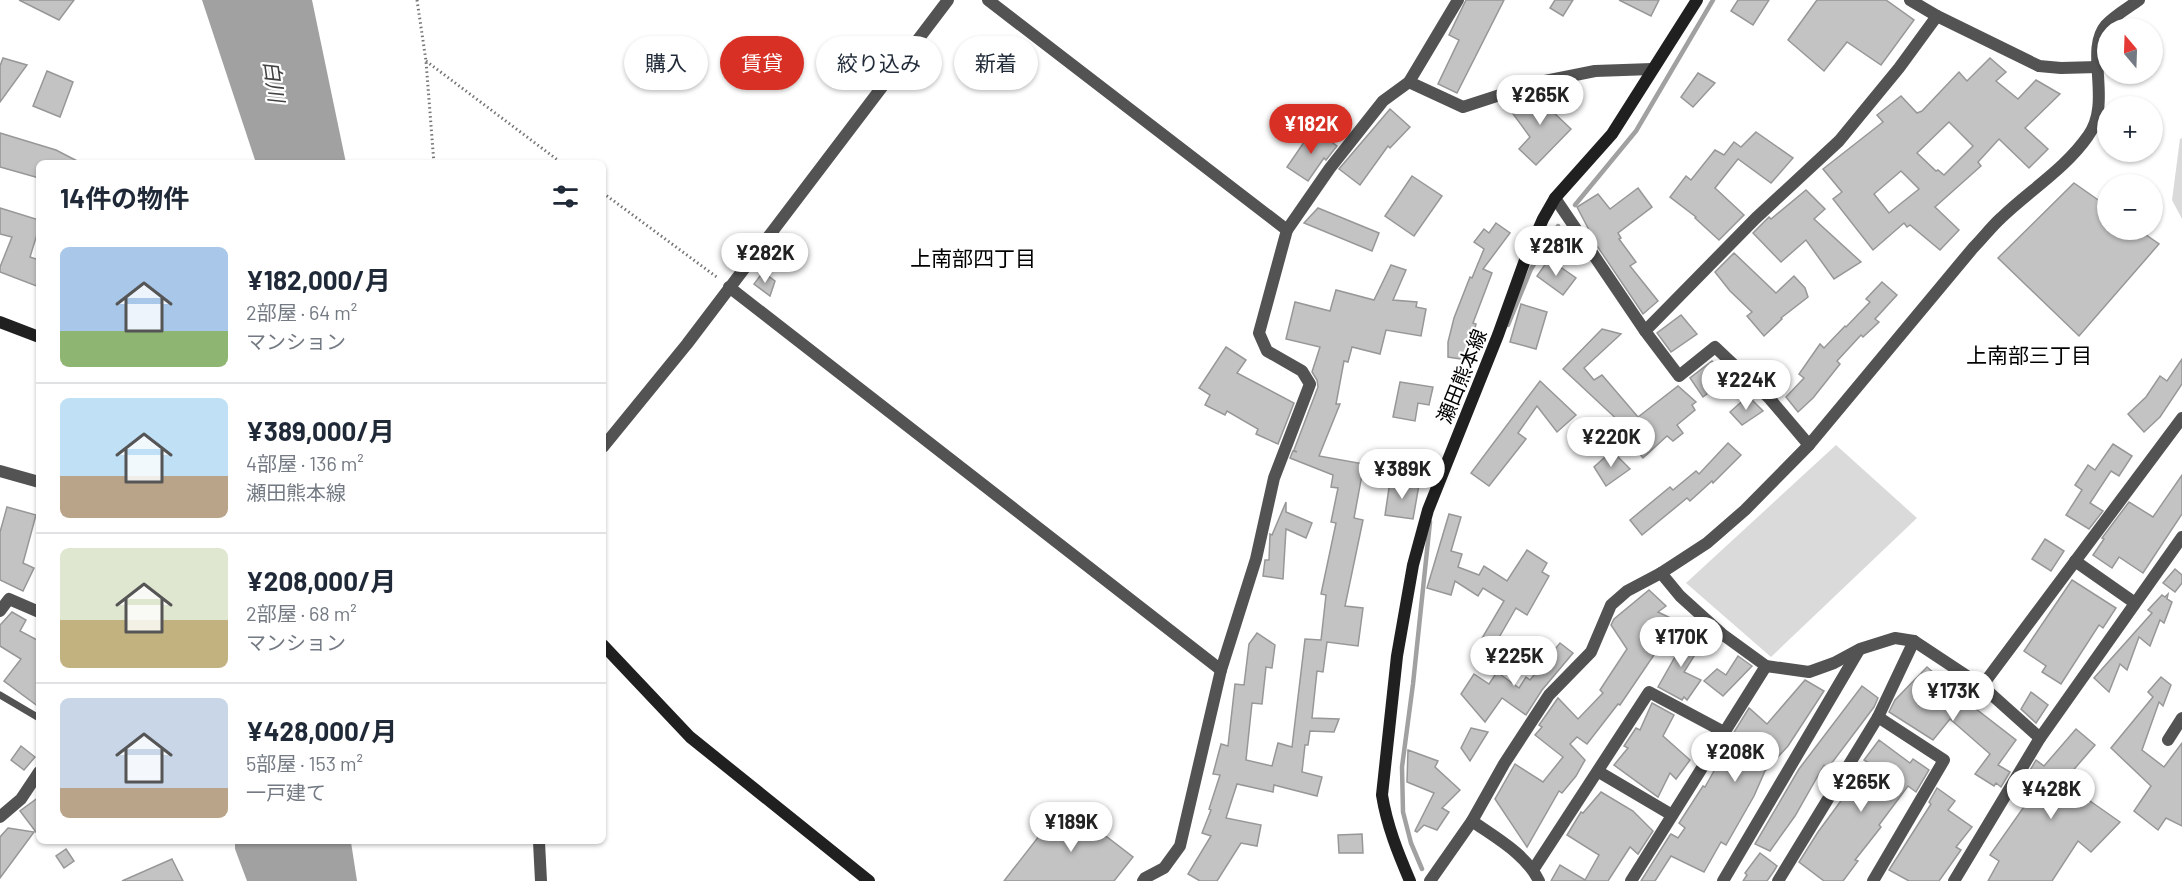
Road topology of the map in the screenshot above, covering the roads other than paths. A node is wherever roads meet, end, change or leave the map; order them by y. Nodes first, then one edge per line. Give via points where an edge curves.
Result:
1 (948, 0) edge
2 (988, 0) edge
3 (1458, 0) edge
4 (1697, 0) edge
5 (1910, 0) edge
6 (2139, 0) edge
7 (1937, 16) junction
8 (2115, 18) edge
9 (2097, 67) edge
10 (1652, 69) junction
11 (1409, 82) junction
12 (2100, 84) edge
13 (1555, 198) junction
14 (1287, 230) junction
15 (729, 286) junction
16 (0, 322) edge
17 (1645, 331) junction
18 (36, 336) edge
19 (2181, 420) edge
20 (606, 443) edge
21 (1809, 445) junction
22 (0, 471) edge
23 (36, 481) edge
24 (2182, 537) edge
25 (2075, 561) junction
26 (1661, 573) junction
27 (2135, 603) junction
28 (0, 611) edge
29 (36, 611) edge
30 (1914, 641) junction
31 (606, 648) edge
32 (1860, 649) junction
33 (1766, 666) junction
34 (1221, 670) junction
35 (1982, 686) junction
36 (0, 695) edge
37 (36, 716) edge
38 (1878, 717) junction
39 (2182, 718) edge
40 (1724, 732) junction
41 (2040, 738) junction
42 (2168, 740) dead end
43 (1599, 772) junction
44 (36, 776) edge
45 (1672, 815) junction
46 (0, 816) edge
47 (1472, 821) junction
48 (539, 844) edge
49 (1536, 875) edge
50 (541, 881) edge
51 (869, 881) edge
52 (1143, 881) edge
53 (1410, 881) edge
54 (1430, 881) edge
55 (1632, 881) edge
56 (1723, 881) edge
57 (1778, 881) edge
58 (1873, 881) edge
59 (1954, 881) edge

1 - 15 street
2 - 14 street
3 - 11 street
4 - 10 main road, 瀬田熊本線
5 - 7 street
6 - 8 street
7 - 9 street via 2038,66
7 - 17 street via 1839,141 1756,218
10 - 11 street via 1595,72 1540,82 1463,107
10 - 13 main road, 瀬田熊本線 via 1612,134
11 - 14 street via 1383,101
12 - 21 street via 2101,99 2090,135 2050,178 1980,240
13 - 17 street
13 - 53 main road, 瀬田熊本線 via 1525,260 1428,510 1413,565 1397,656 1382,795 1395,846
14 - 34 street via 1259,333 1267,351 1302,371 1310,384 1274,478 1256,559
15 - 20 street
15 - 34 street
16 - 18 main road
17 - 21 street via 1679,376 1715,347 1770,399
19 - 25 street
21 - 26 street via 1707,543
22 - 23 street
24 - 27 street
25 - 27 street
25 - 35 street
26 - 33 street via 1722,634
26 - 47 street via 1627,591 1611,605 1591,652 1549,695
27 - 41 street
28 - 29 street via 9,599
30 - 32 street via 1895,638
30 - 35 street
30 - 38 street
31 - 51 main road via 690,737
32 - 33 street via 1809,672
32 - 56 street
33 - 40 street
34 - 52 street via 1180,846 1164,868
35 - 41 street
36 - 37 lane
38 - 57 street
38 - 58 street via 1944,760
39 - 42 street
40 - 43 street via 1649,692
40 - 45 street
41 - 59 street
43 - 45 street
43 - 49 street
44 - 46 street via 21,799
45 - 55 street
47 - 49 street via 1512,850
47 - 54 street
48 - 50 street

